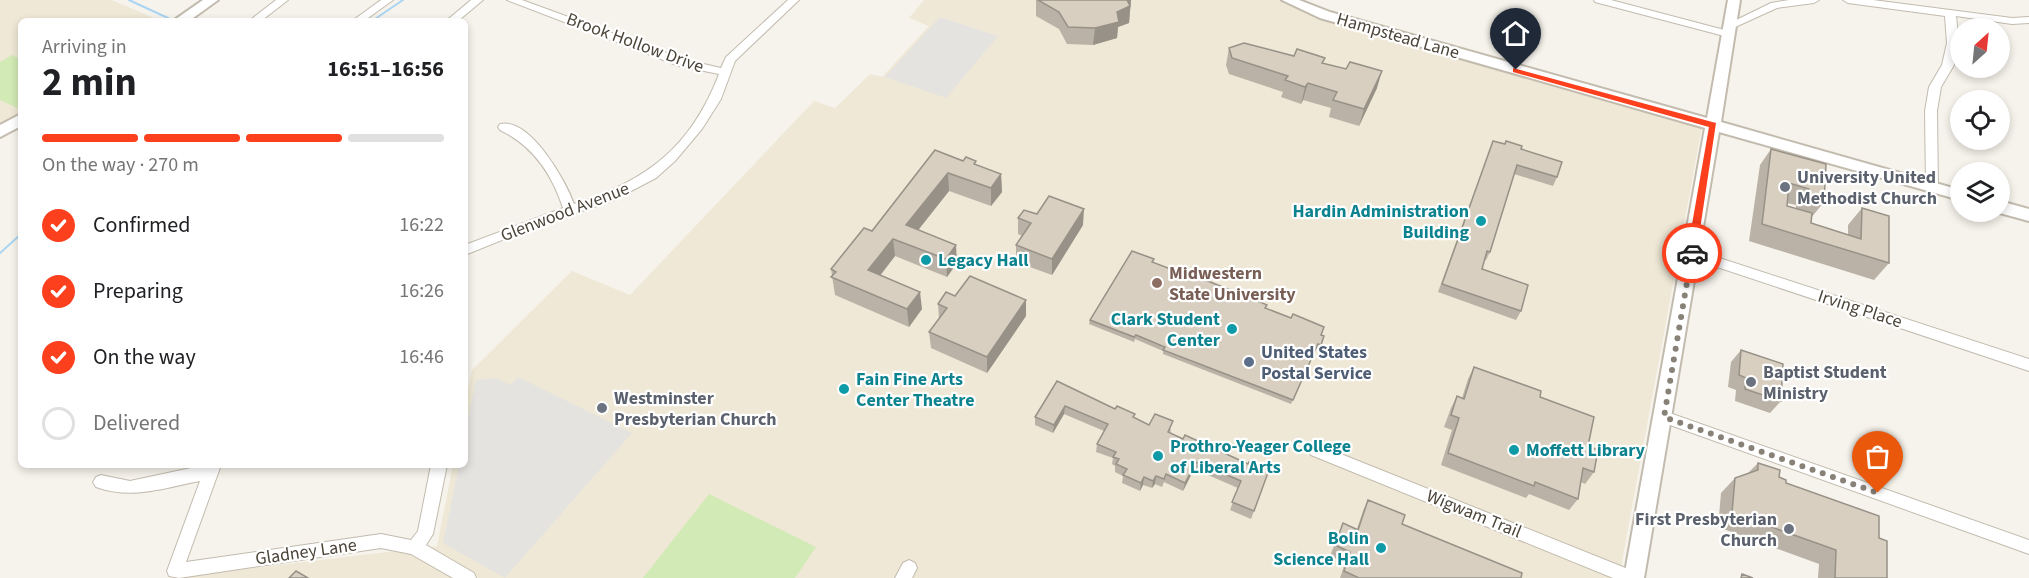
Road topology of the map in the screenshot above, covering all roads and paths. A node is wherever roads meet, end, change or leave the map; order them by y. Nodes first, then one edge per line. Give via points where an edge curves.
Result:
1 (212, 0) edge
2 (388, 0) edge
3 (478, 0) edge
4 (512, 0) edge
5 (794, 0) edge
6 (1288, 0) edge
7 (1599, 0) edge
8 (1734, 0) edge
9 (1814, 0) edge
10 (1848, 0) edge
11 (1896, 0) edge
12 (277, 1) edge
13 (1950, 13) junction
14 (185, 18) edge
15 (257, 18) edge
16 (361, 18) edge
17 (455, 18) edge
18 (2029, 20) edge
19 (1729, 30) junction
20 (724, 72) junction
21 (18, 121) edge
22 (1713, 125) junction
23 (504, 127) dead end
24 (0, 132) edge
25 (1932, 187) junction
26 (1950, 192) edge
27 (2010, 210) edge
28 (570, 211) junction
29 (2029, 215) edge
30 (468, 249) edge
31 (1692, 254) junction
32 (2029, 364) edge
33 (1664, 417) junction
34 (1316, 450) dead end
35 (212, 468) edge
36 (438, 468) edge
37 (101, 482) dead end
38 (416, 546) junction
39 (2029, 547) edge
40 (468, 578) edge
41 (1633, 578) edge

1 - 14 street
2 - 16 street
3 - 17 street
4 - 20 street, Brook Hollow Drive via 683,63
5 - 20 street, Glenwood Avenue via 730,60
6 - 22 street, Hampstead Lane via 1325,15
7 - 19 street
8 - 19 street
9 - 19 street via 1775,5
10 - 13 street
11 - 13 street
12 - 15 street
13 - 18 street
13 - 25 street via 1953,43 1948,65 1935,87 1931,111
19 - 22 street
20 - 28 street, Glenwood Avenue via 715,99 698,126 666,163 643,181
21 - 24 street
22 - 25 street, Hampstead Lane
22 - 31 street
23 - 28 street via 519,132 554,173
25 - 26 street, Hampstead Lane
27 - 29 street
28 - 30 street, Glenwood Avenue
31 - 32 street, Irving Place
31 - 33 street
33 - 39 street
33 - 41 street
34 - 41 street, Wigwam Trail
35 - 37 street via 130,488
35 - 38 street, Gladney Lane via 175,571 381,541
36 - 38 street via 425,534
38 - 40 street, Gladney Lane

